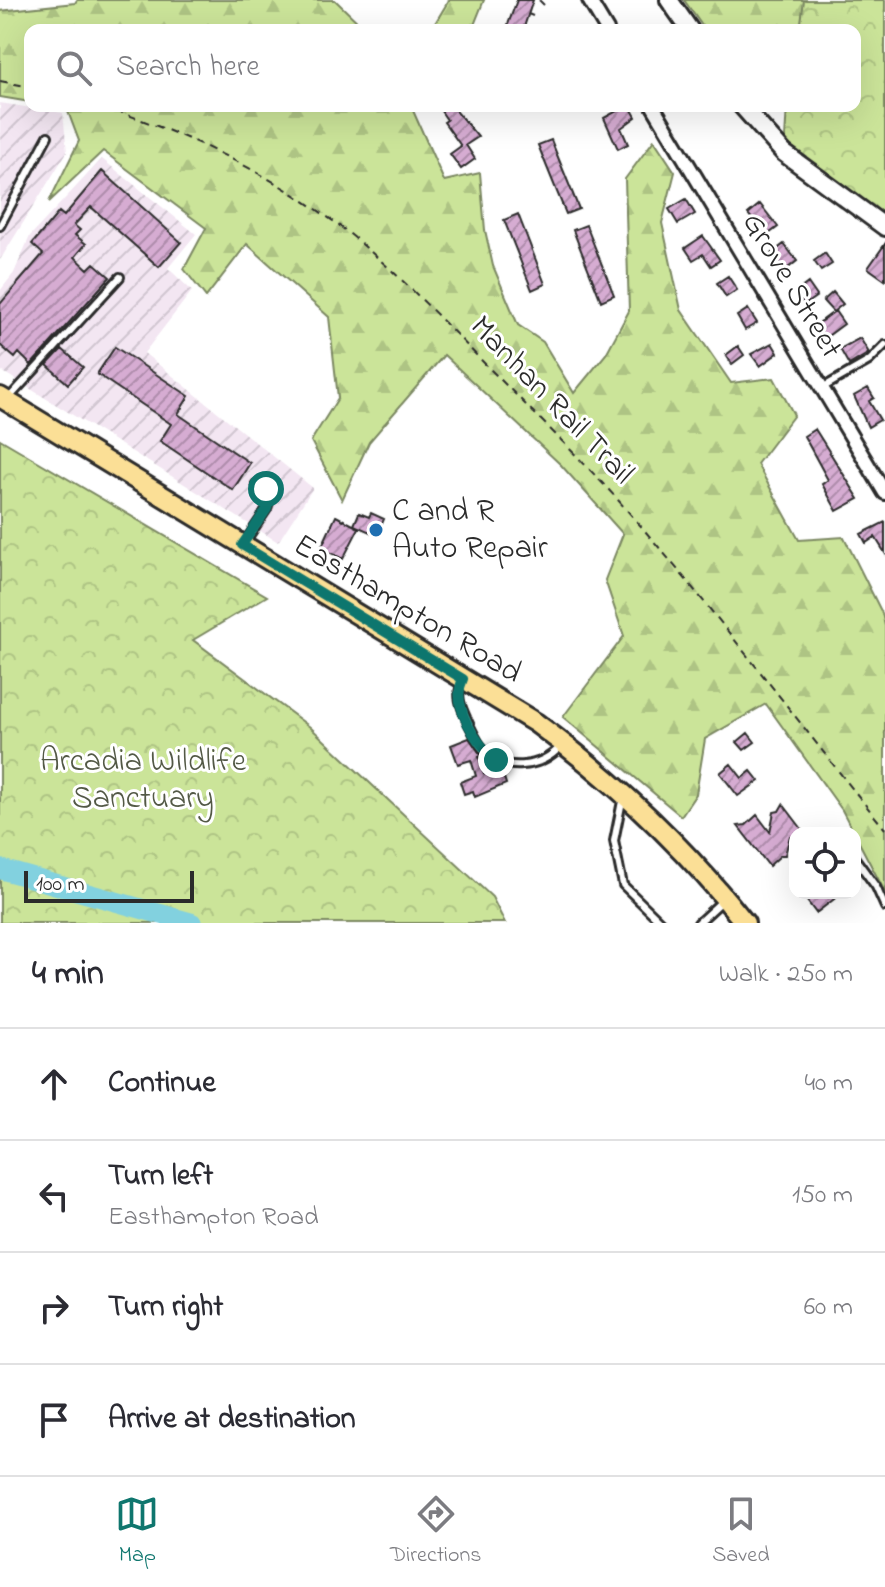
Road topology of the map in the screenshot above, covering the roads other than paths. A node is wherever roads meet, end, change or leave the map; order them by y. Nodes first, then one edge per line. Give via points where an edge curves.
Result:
1 (589, 0) edge
2 (669, 0) edge
3 (603, 24) edge
4 (686, 24) edge
5 (657, 112) edge
6 (747, 112) edge
7 (48, 136) dead end
8 (0, 226) edge
9 (885, 227) edge
10 (120, 277) dead end
11 (885, 345) edge
12 (822, 388) junction
13 (3, 399) edge
14 (256, 484) dead end
15 (885, 493) edge
16 (242, 545) junction
17 (463, 679) junction
18 (564, 744) junction
19 (623, 793) junction
20 (861, 866) edge
21 (725, 898) junction
22 (885, 907) edge
23 (662, 923) edge
24 (698, 923) edge
25 (745, 923) edge

1 - 3 street
2 - 4 main road
5 - 12 street, Grove Street
6 - 9 main road via 784,153
7 - 8 lane
10 - 13 lane
11 - 12 lane via 869,361
12 - 15 street, Grove Street
13 - 16 main road, Easthampton Road
14 - 16 lane via 270,497
16 - 17 main road, Easthampton Road
17 - 18 main road, Easthampton Road
17 - 18 lane via 458,689 462,707 483,749 496,760 520,766 535,763
18 - 19 main road, Easthampton Road
19 - 21 main road, Easthampton Road
19 - 23 lane via 614,841 623,885
20 - 22 lane
21 - 24 lane
21 - 25 main road, Easthampton Road

